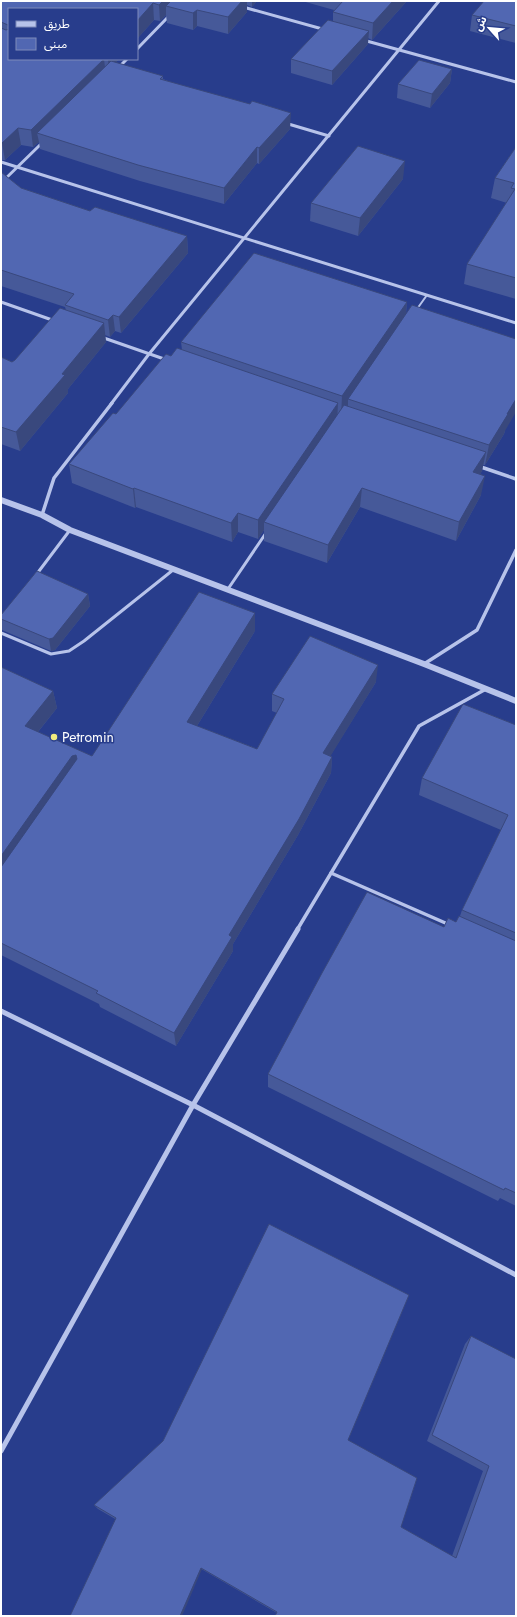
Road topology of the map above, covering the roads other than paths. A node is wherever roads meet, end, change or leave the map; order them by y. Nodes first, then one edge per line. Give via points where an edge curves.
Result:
1 (439, 1) edge
2 (242, 7) dead end
3 (173, 12) edge
4 (333, 32) edge
5 (363, 40) edge
6 (138, 48) edge
7 (400, 50) junction
8 (126, 60) edge
9 (117, 69) edge
10 (516, 82) edge
11 (284, 123) edge
12 (329, 136) junction
13 (45, 140) edge
14 (1, 162) edge
15 (17, 167) junction
16 (1, 183) edge
17 (245, 237) junction
18 (427, 295) junction
19 (1, 302) edge
20 (414, 314) edge
21 (60, 322) edge
22 (516, 323) edge
23 (97, 335) edge
24 (149, 354) junction
25 (171, 361) edge
26 (472, 464) edge
27 (516, 479) edge
28 (1, 500) edge
29 (42, 515) junction
30 (70, 530) junction
31 (267, 531) edge
32 (516, 550) edge
33 (174, 568) junction
34 (33, 579) edge
35 (228, 590) junction
36 (1, 633) edge
37 (424, 664) junction
38 (486, 689) junction
39 (516, 701) edge
40 (331, 873) junction
41 (452, 926) edge
42 (1, 1011) edge
43 (193, 1105) junction
44 (516, 1275) edge
45 (1, 1451) edge

1 - 7 street
2 - 4 street
3 - 6 street
5 - 7 street
7 - 10 street
7 - 12 street
8 - 9 street
11 - 12 street
12 - 17 street
13 - 15 street
14 - 15 street
15 - 16 street
15 - 17 street
17 - 18 street
17 - 24 street
18 - 20 lane
18 - 22 street
19 - 21 street
23 - 24 street
24 - 25 street
24 - 29 street via 54,478
26 - 27 street
28 - 29 street
29 - 30 street
30 - 33 street
30 - 34 lane
31 - 35 lane
32 - 37 street via 477,630
33 - 35 street
33 - 36 lane via 69,651 51,654
35 - 37 street
37 - 38 street
38 - 39 street
38 - 40 street via 419,726
40 - 41 street
40 - 43 street
42 - 43 street
43 - 44 street
43 - 45 street

